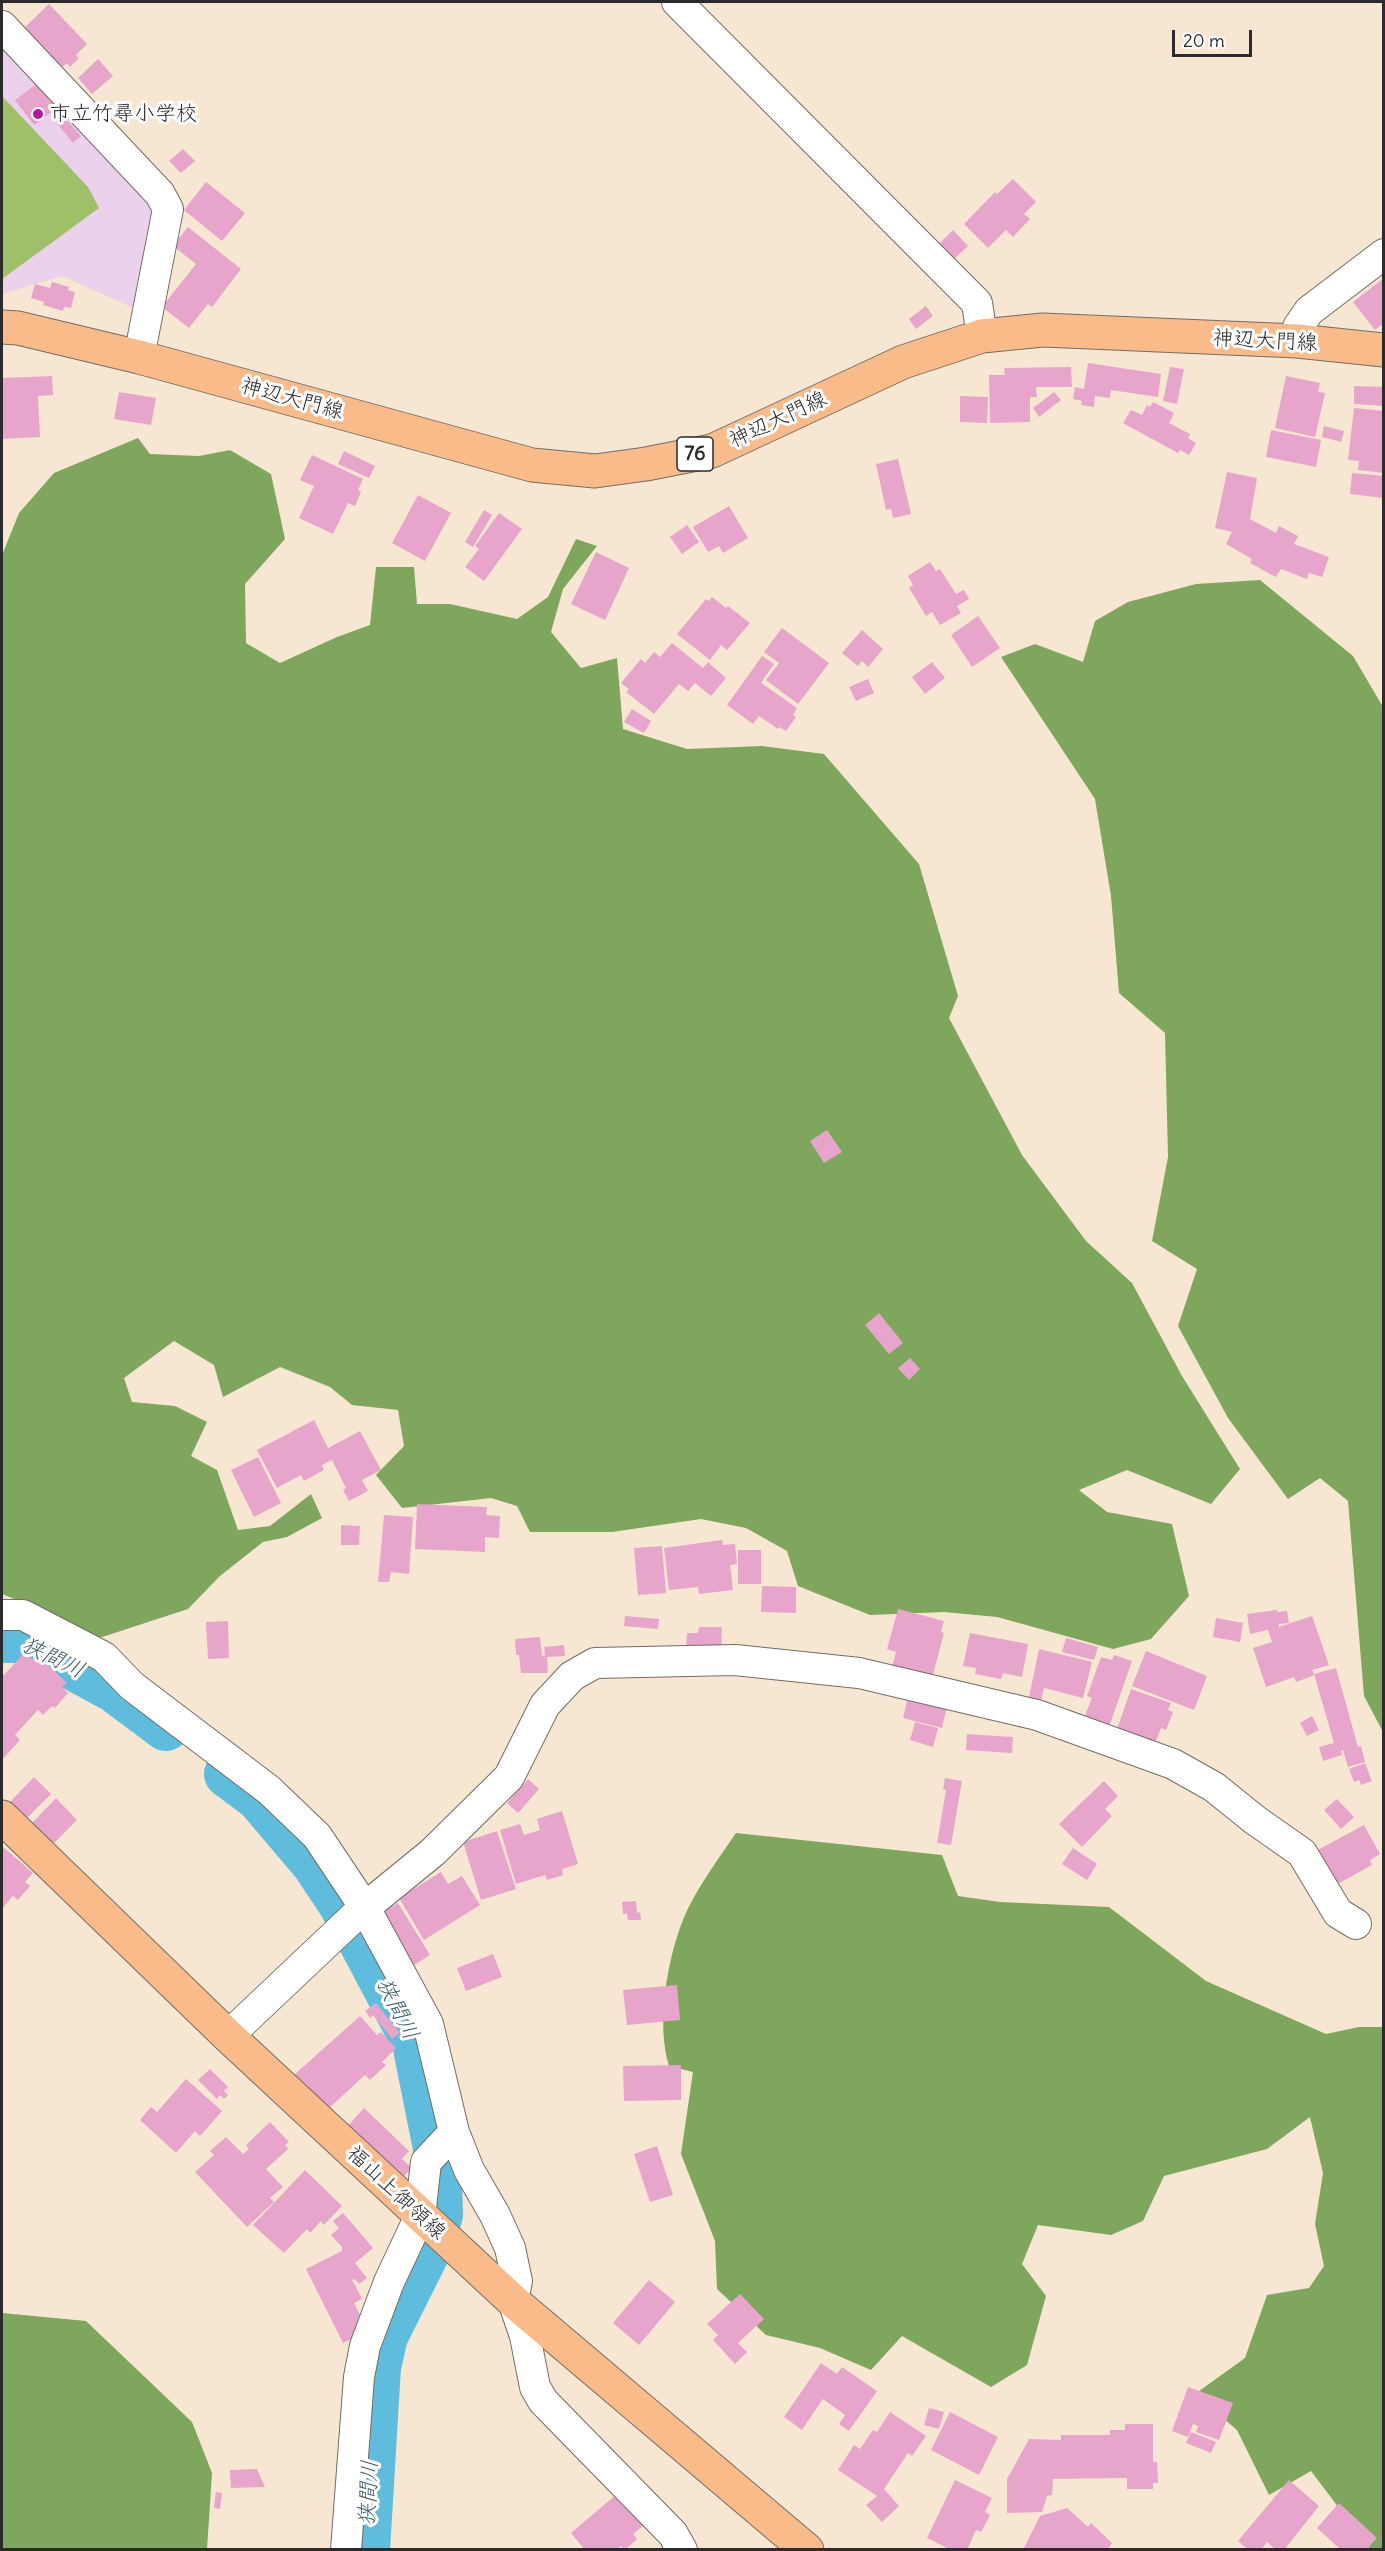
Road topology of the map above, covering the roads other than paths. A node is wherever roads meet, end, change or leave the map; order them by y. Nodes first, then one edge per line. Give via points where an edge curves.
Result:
1 (677, 2) edge
2 (2, 26) edge
3 (1383, 254) edge
4 (2, 327) edge
5 (982, 336) junction
6 (1297, 341) junction
7 (1383, 350) edge
8 (139, 357) junction
9 (2, 1616) edge
10 (2, 1817) edge
11 (355, 1917) junction
12 (1356, 1924) dead end
13 (228, 2036) junction
14 (454, 2132) junction
15 (429, 2225) junction
16 (513, 2301) junction
17 (346, 2550) edge
18 (682, 2550) edge
19 (807, 2550) edge

1 - 5 street via 977,303
2 - 8 street via 160,194 168,209
3 - 6 street via 1309,310 1298,327
4 - 8 main road, 神辺大門線 / 76
5 - 6 main road, 神辺大門線 / 76 via 1043,330
5 - 8 main road, 神辺大門線 / 76 via 903,362 712,451 595,471 532,465
6 - 7 main road, 神辺大門線 / 76
9 - 11 street via 23,1615 104,1657 132,1686 269,1790 317,1836
10 - 13 main road, 福山上御領線
11 - 12 street via 432,1852 509,1778 545,1705 572,1676 595,1663 735,1660 859,1673 1037,1716 1173,1764 1214,1787 1302,1853 1338,1914
11 - 13 street
11 - 14 street via 428,2024
13 - 15 main road, 福山上御領線
14 - 15 street via 426,2162
14 - 16 street via 469,2170 510,2248 517,2281
15 - 16 main road, 福山上御領線
15 - 17 street via 390,2282 365,2346 359,2377
16 - 18 street via 535,2387 543,2401 673,2534
16 - 19 main road, 福山上御領線

